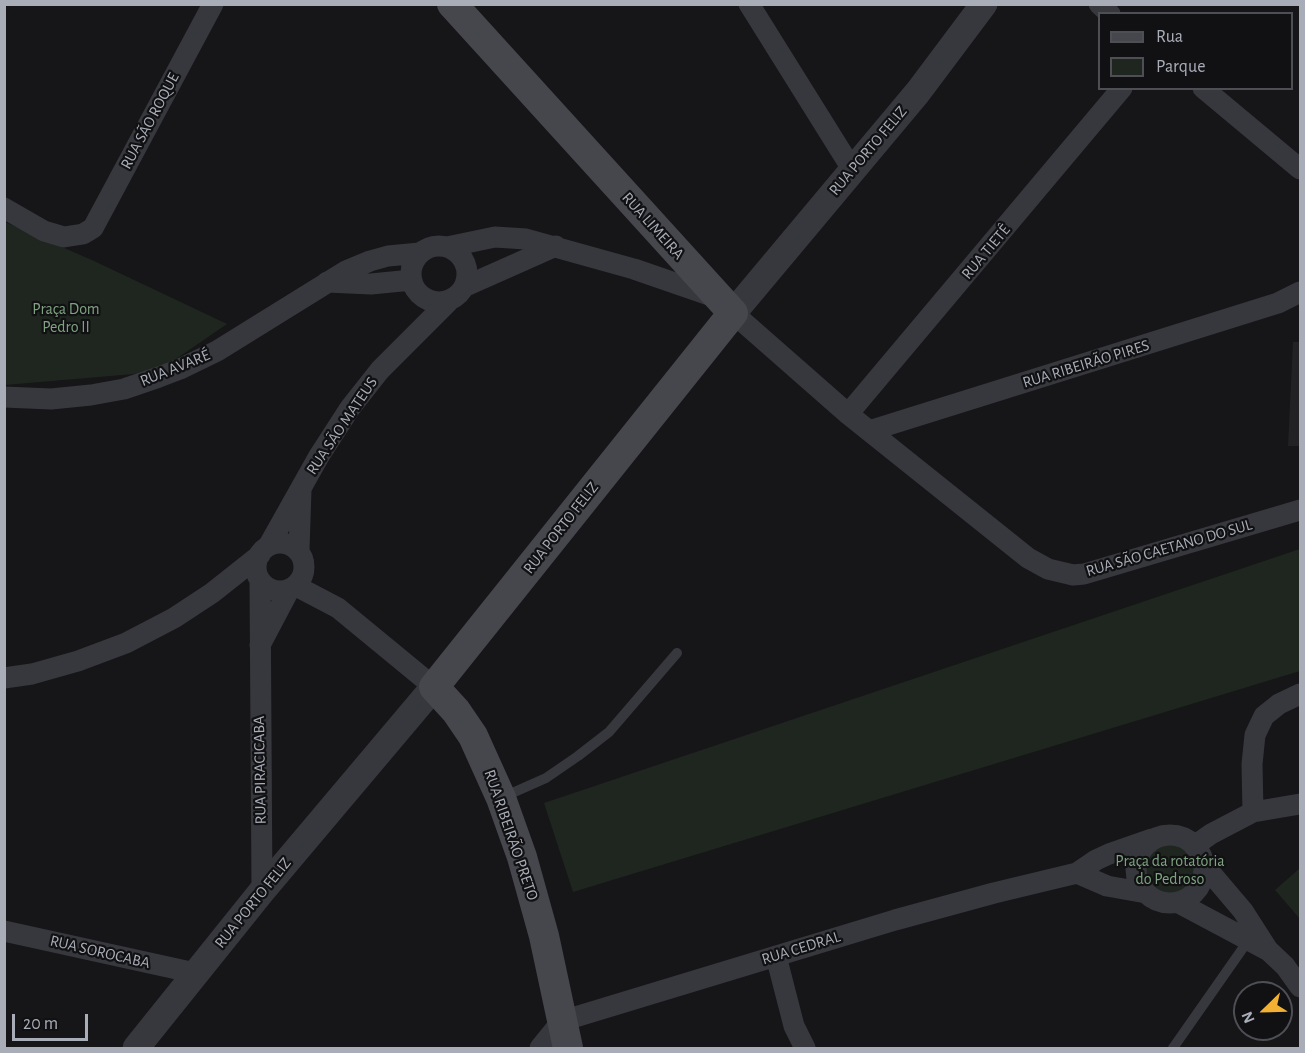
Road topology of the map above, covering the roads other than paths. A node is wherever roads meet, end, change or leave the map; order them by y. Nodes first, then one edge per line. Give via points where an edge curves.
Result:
1 (213, 4) edge
2 (452, 4) edge
3 (750, 4) edge
4 (984, 4) edge
5 (1120, 90) edge
6 (1205, 90) edge
7 (852, 169) junction
8 (1300, 170) edge
9 (4, 208) edge
10 (556, 246) junction
11 (447, 247) junction
12 (420, 253) junction
13 (327, 282) junction
14 (414, 285) junction
15 (466, 286) junction
16 (1300, 292) edge
17 (448, 302) junction
18 (726, 306) junction
19 (408, 340) junction
20 (4, 397) edge
21 (848, 414) junction
22 (869, 431) junction
23 (301, 487) junction
24 (1300, 510) edge
25 (264, 550) junction
26 (302, 558) junction
27 (260, 580) junction
28 (293, 588) junction
29 (338, 608) junction
30 (259, 648) junction
31 (677, 653) dead end
32 (4, 678) edge
33 (434, 687) junction
34 (1300, 694) edge
35 (501, 798) junction
36 (1300, 804) edge
37 (1253, 812) junction
38 (1152, 839) junction
39 (1194, 846) junction
40 (1204, 865) junction
41 (1077, 873) junction
42 (262, 891) junction
43 (1146, 893) junction
44 (1177, 902) junction
45 (4, 931) edge
46 (1252, 934) junction
47 (776, 956) junction
48 (195, 974) junction
49 (1300, 987) edge
50 (565, 1035) edge
51 (136, 1048) edge
52 (540, 1048) edge
53 (805, 1048) edge
54 (1173, 1048) edge

1 - 9 street, RUA SÃO ROQUE via 93,228 83,234 53,235
2 - 18 main road, RUA LIMEIRA
3 - 7 street
4 - 7 street, RUA PORTO FELIZ via 918,92
5 - 21 street, RUA TIETÊ
6 - 8 street
7 - 18 street, RUA PORTO FELIZ
10 - 11 street via 507,237
10 - 15 street
10 - 18 street via 633,269
11 - 12 street via 437,246
11 - 15 street via 456,251 467,267
12 - 13 street, RUA AVARÉ via 370,261
12 - 14 street via 411,270
13 - 14 street
13 - 20 street, RUA AVARÉ via 217,351 159,377 91,395 51,399
14 - 17 street via 430,301
14 - 19 street
15 - 17 street
16 - 22 street, RUA RIBEIRÃO PIRES via 1268,307
17 - 19 street, RUA SÃO MATEUS
18 - 21 street, RUA LIMEIRA
18 - 33 main road, RUA PORTO FELIZ
19 - 23 street, RUA SÃO MATEUS via 350,408
21 - 22 street, RUA LIMEIRA
22 - 24 street, RUA SÃO CAETANO DO SUL via 1028,558 1061,573 1084,574
23 - 25 street, RUA SÃO MATEUS
23 - 26 street, RUA SÃO MATEUS
25 - 26 street via 284,543
25 - 27 street via 256,565
25 - 32 street, RUA SÃO MATEUS via 212,593 126,643 78,661
26 - 28 street via 302,580
26 - 29 street, RUA RIBEIRÃO PRETO
27 - 28 street via 273,590
27 - 30 street, RUA PIRACICABA
28 - 29 street, RUA RIBEIRÃO PRETO
28 - 30 street, RUA PIRACICABA
29 - 33 street, RUA RIBEIRÃO PRETO
30 - 42 street, RUA PIRACICABA
31 - 35 lane via 609,732 546,778
33 - 35 main road, RUA RIBEIRÃO PRETO via 474,736
33 - 42 street, RUA PORTO FELIZ
34 - 37 street via 1264,716 1255,735
35 - 50 main road, RUA RIBEIRÃO PRETO via 538,916
36 - 37 street
37 - 39 street
38 - 39 street via 1176,836
38 - 41 street, RUA CEDRAL via 1109,854
38 - 43 street via 1136,865 1139,883
39 - 40 street
40 - 44 street via 1202,882 1196,891
40 - 46 street
41 - 43 street via 1107,886
41 - 47 street, RUA CEDRAL via 934,909
42 - 48 street, RUA PORTO FELIZ
43 - 44 street via 1162,902
44 - 46 street
45 - 48 street, RUA SOROCABA
46 - 49 street
46 - 54 lane
47 - 50 street, RUA CEDRAL
47 - 53 street via 794,1026
48 - 51 street, RUA PORTO FELIZ
50 - 52 street

